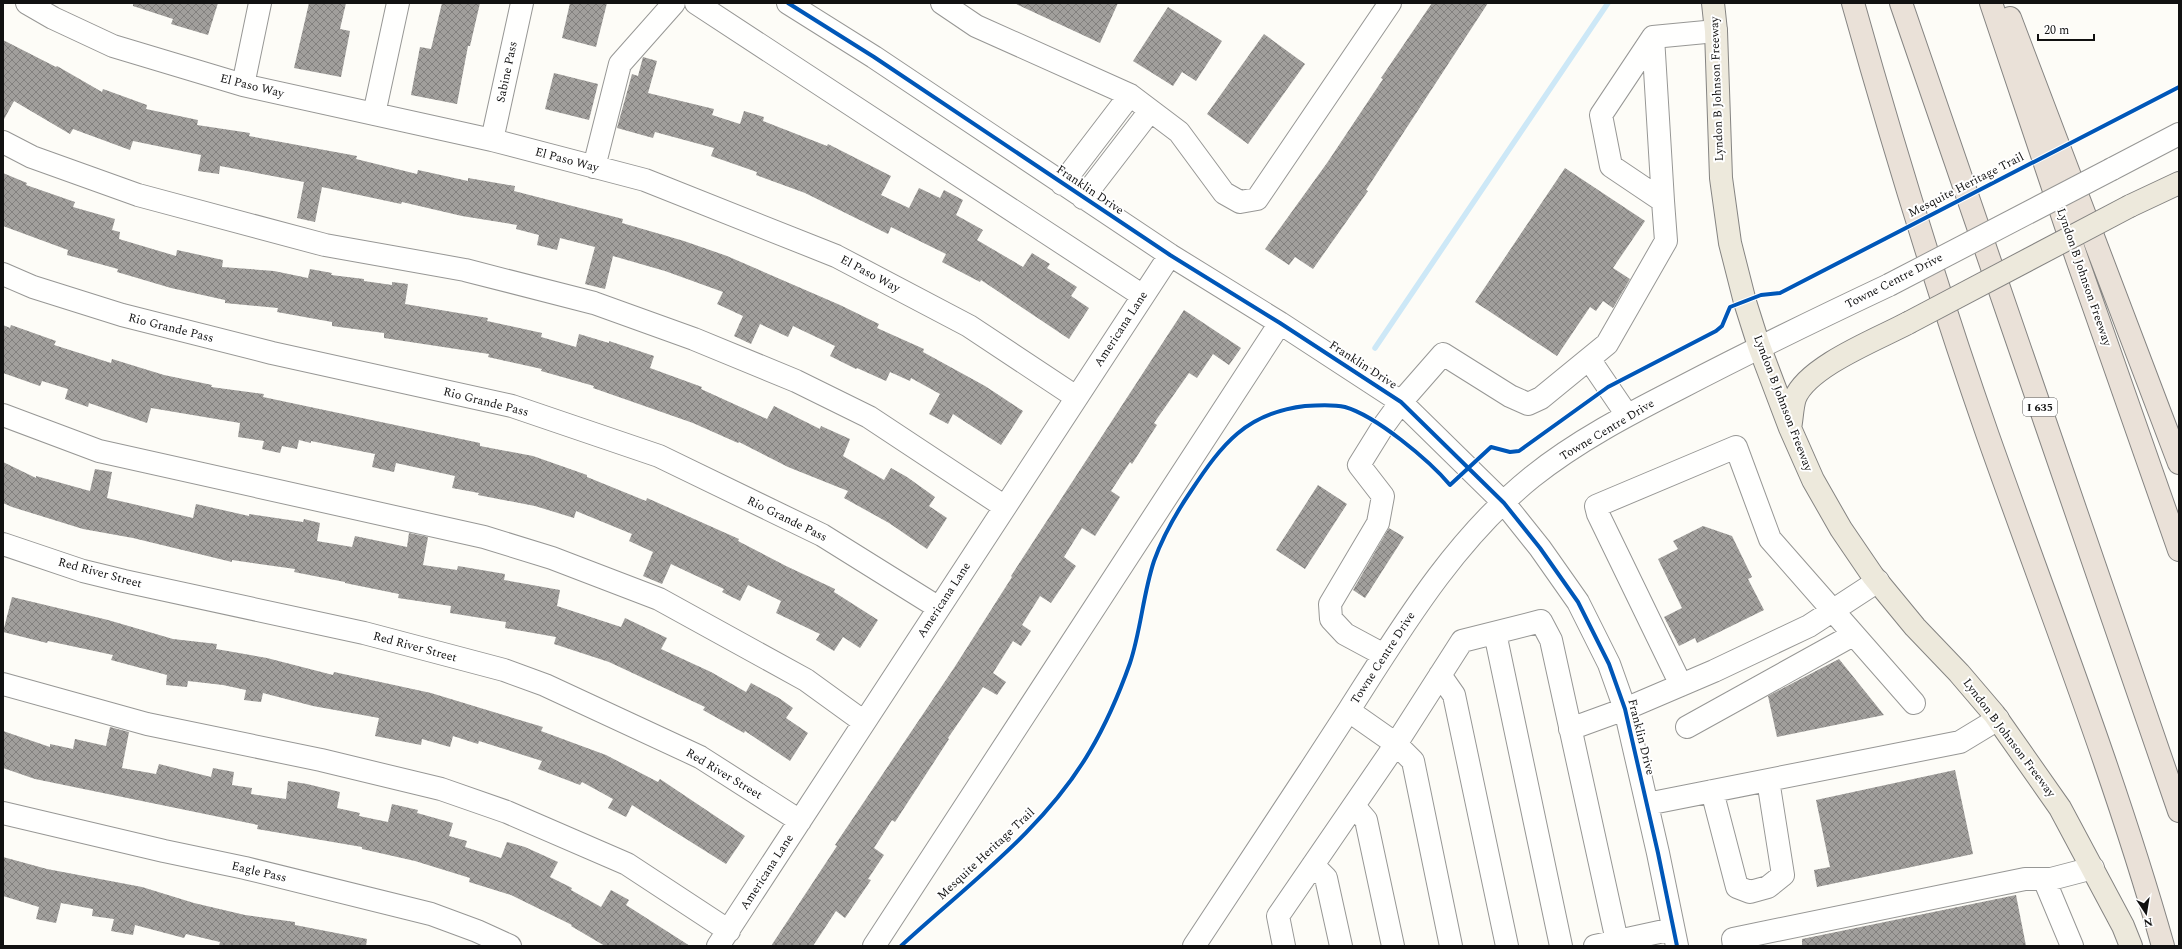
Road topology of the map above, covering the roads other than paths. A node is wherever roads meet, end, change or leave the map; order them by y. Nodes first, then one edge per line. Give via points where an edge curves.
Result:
1 (27, 3) edge
2 (260, 3) edge
3 (398, 3) edge
4 (522, 3) edge
5 (674, 3) edge
6 (696, 3) edge
7 (788, 3) edge
8 (942, 3) edge
9 (1713, 3) edge
10 (1853, 3) edge
11 (1901, 3) edge
12 (1991, 3) edge
13 (2004, 3) edge
14 (1380, 9) edge
15 (1716, 31) junction
16 (1653, 37) junction
17 (243, 86) junction
18 (1130, 95) junction
19 (1150, 111) junction
20 (374, 114) junction
21 (2179, 134) edge
22 (492, 140) junction
23 (3, 142) edge
24 (594, 167) junction
25 (2179, 183) edge
26 (1062, 184) junction
27 (1083, 198) junction
28 (1663, 201) junction
29 (1170, 255) junction
30 (3, 274) edge
31 (1143, 296) junction
32 (1280, 323) junction
33 (1759, 346) junction
34 (1589, 359) junction
35 (1076, 397) junction
36 (1401, 402) junction
37 (3, 415) edge
38 (1627, 415) junction
39 (1790, 428) junction
40 (2179, 463) edge
41 (1504, 503) junction
42 (1005, 507) junction
43 (3, 544) edge
44 (2179, 550) edge
45 (1878, 581) junction
46 (939, 608) junction
47 (1832, 611) junction
48 (1495, 633) junction
49 (1853, 635) junction
50 (1384, 655) junction
51 (1714, 672) junction
52 (1440, 675) junction
53 (3, 684) edge
54 (1681, 686) junction
55 (1733, 702) junction
56 (1914, 703) dead end
57 (1625, 709) junction
58 (1348, 711) junction
59 (1998, 720) junction
60 (864, 722) junction
61 (1688, 727) dead end
62 (1570, 729) junction
63 (1396, 744) junction
64 (1768, 780) junction
65 (1712, 791) junction
66 (1647, 804) junction
67 (1354, 806) junction
68 (2179, 812) edge
69 (3, 813) edge
70 (800, 821) junction
71 (1313, 865) junction
72 (2093, 868) junction
73 (2044, 878) junction
74 (1790, 937) edge
75 (724, 938) edge
76 (1675, 938) edge
77 (1617, 941) junction
78 (510, 946) edge
79 (874, 946) edge
80 (1194, 946) edge
81 (1284, 946) edge
82 (1341, 946) edge
83 (1392, 946) edge
84 (1451, 946) edge
85 (1507, 946) edge
86 (1561, 946) edge
87 (1595, 946) edge
88 (1734, 946) edge
89 (2072, 946) edge
90 (2131, 946) edge
91 (2163, 946) edge

1 - 17 street, El Paso Way via 113,46
2 - 17 street
3 - 20 street
4 - 22 street, Sabine Pass
5 - 24 street via 620,64
6 - 31 street
7 - 26 street, Franklin Drive via 874,57
8 - 18 street via 976,26
9 - 15 main road, Lyndon B Johnson Freeway
10 - 91 highway via 1895,153 1948,317 2115,792 2144,878
11 - 68 highway, I 635
12 - 44 highway, Lyndon B Johnson Freeway
13 - 40 highway via 2034,75
14 - 19 street via 1257,199 1240,202 1224,193 1179,132
15 - 16 street
15 - 33 main road, Lyndon B Johnson Freeway via 1721,178 1730,243
16 - 28 street
16 - 28 street via 1601,115 1611,166
17 - 20 street, El Paso Way
18 - 19 street
18 - 26 street
19 - 27 street
20 - 22 street, El Paso Way
21 - 33 street, Towne Centre Drive, bridge via 1889,285
22 - 24 street, El Paso Way
23 - 42 street via 32,157 138,195 325,245 473,272 594,303 694,339 796,381 869,417
24 - 35 street, El Paso Way via 645,180 836,256 969,326
25 - 39 main road, bridge via 2130,206 1819,370 1804,384 1795,398
26 - 27 street, Franklin Drive
27 - 29 street, Franklin Drive
28 - 34 street via 1666,241 1607,344
29 - 31 street, Americana Lane
29 - 32 street, Franklin Drive
30 - 46 street, Rio Grande Pass via 33,287 122,315 272,354 512,406 659,456 822,535
31 - 35 street, Americana Lane
32 - 36 street, Franklin Drive
32 - 79 street
33 - 38 street, Towne Centre Drive
33 - 39 main road, Lyndon B Johnson Freeway
34 - 36 street via 1541,398 1528,404 1510,396 1443,354
34 - 38 street
35 - 42 street, Americana Lane
36 - 41 street, Franklin Drive
36 - 50 street via 1360,465 1383,496 1378,523 1330,604 1331,619 1345,634
37 - 60 street via 99,451 484,537 552,558 660,599 806,680
38 - 41 street, Towne Centre Drive via 1531,477
39 - 45 main road, Lyndon B Johnson Freeway via 1813,480 1841,529
41 - 50 street, Towne Centre Drive via 1447,564
41 - 57 street, Franklin Drive via 1578,602 1609,664
42 - 46 street, Americana Lane
43 - 70 street, Red River Street via 83,571 364,633 504,670 545,685 700,757
45 - 47 street
45 - 59 main road, Lyndon B Johnson Freeway via 1915,627 1959,673
46 - 60 street, Americana Lane
47 - 49 street
47 - 51 street via 1809,626
47 - 54 street via 1770,539 1736,447 1596,506
48 - 52 street via 1462,641
48 - 62 street via 1541,621 1551,640
48 - 86 street
49 - 55 street
49 - 56 street
50 - 58 street, Towne Centre Drive
51 - 54 street
51 - 55 street
52 - 63 street
52 - 85 street via 1454,696
53 - 75 street via 147,724 321,760 448,792 507,812 627,864
54 - 57 street
55 - 61 street
57 - 62 street
57 - 66 street, Franklin Drive
58 - 63 street
58 - 80 street, Towne Centre Drive
59 - 64 street via 1960,742
59 - 72 main road, Lyndon B Johnson Freeway via 2060,808
60 - 70 street, Americana Lane
62 - 77 street
63 - 67 street
63 - 84 street via 1413,761
64 - 65 street
64 - 65 street via 1782,875 1768,887 1750,892 1737,887
65 - 66 street
66 - 76 street, Franklin Drive
67 - 71 street
67 - 83 street via 1366,820
69 - 78 street, Eagle Pass via 245,868 431,914
70 - 75 street, Americana Lane
71 - 81 street via 1278,916
71 - 82 street via 1326,878
72 - 73 street via 2051,879
72 - 90 main road, Lyndon B Johnson Freeway
73 - 74 street via 2025,879
73 - 89 street
74 - 88 street via 1733,939
76 - 77 street
77 - 87 street

